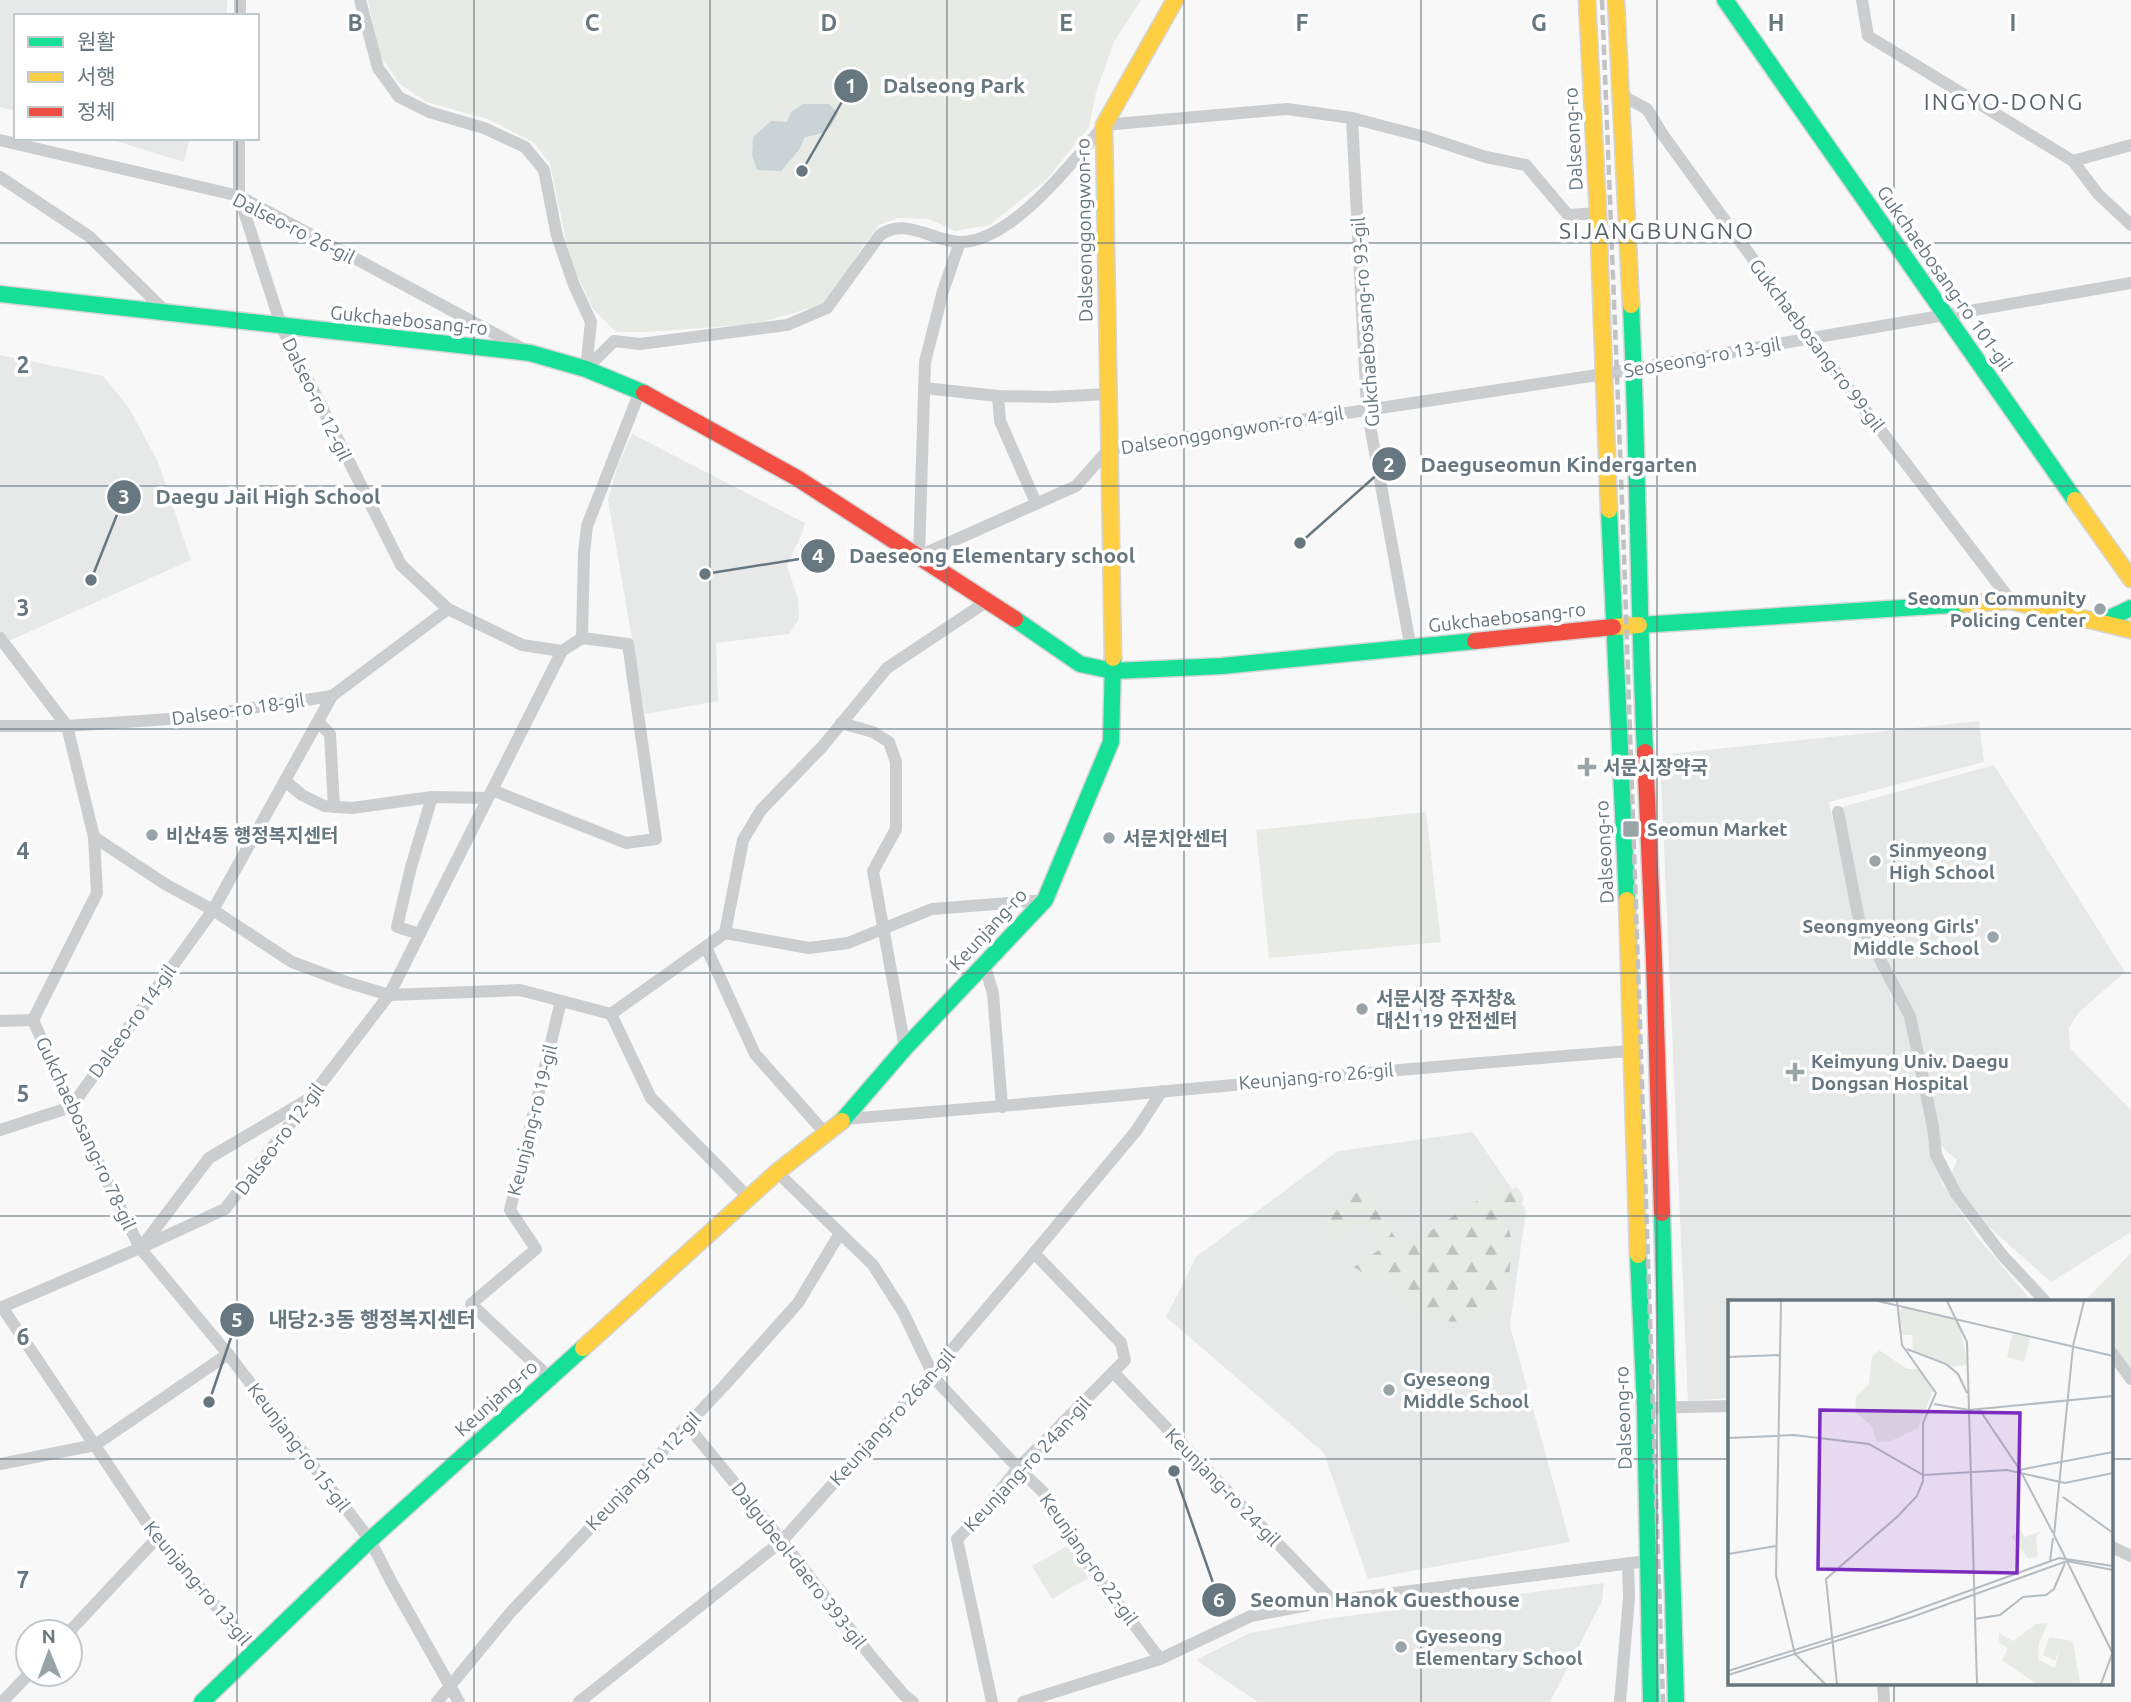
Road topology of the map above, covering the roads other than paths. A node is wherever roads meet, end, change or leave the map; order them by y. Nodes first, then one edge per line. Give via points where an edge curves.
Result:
1 (360, 0) edge
2 (1175, 0) edge
3 (1587, 0) edge
4 (1616, 0) edge
5 (1726, 0) edge
6 (1862, 0) edge
7 (1621, 95) junction
8 (1352, 117) junction
9 (1104, 125) junction
10 (0, 140) edge
11 (239, 140) edge
12 (2131, 145) edge
13 (2073, 161) junction
14 (0, 177) edge
15 (239, 196) junction
16 (1598, 213) junction
17 (2131, 225) edge
18 (960, 243) junction
19 (2131, 283) edge
20 (0, 294) edge
21 (168, 314) junction
22 (1945, 315) junction
23 (282, 328) junction
24 (1811, 339) junction
25 (530, 353) junction
26 (586, 369) junction
27 (1634, 369) junction
28 (1604, 374) junction
29 (924, 388) junction
30 (640, 391) junction
31 (1107, 394) junction
32 (999, 396) junction
33 (1367, 409) junction
34 (1109, 449) junction
35 (1036, 503) junction
36 (919, 555) junction
37 (2131, 579) edge
38 (989, 600) junction
39 (2011, 601) junction
40 (2131, 608) edge
41 (448, 609) junction
42 (2101, 622) junction
43 (1639, 625) junction
44 (1613, 627) junction
45 (2131, 629) edge
46 (0, 638) edge
47 (582, 638) junction
48 (1412, 649) junction
49 (562, 651) junction
50 (1113, 671) junction
51 (332, 696) junction
52 (318, 722) junction
53 (841, 723) junction
54 (0, 726) edge
55 (66, 726) junction
56 (285, 781) junction
57 (490, 794) junction
58 (432, 797) junction
59 (334, 807) junction
60 (1838, 812) dead end
61 (94, 837) junction
62 (1045, 900) junction
63 (213, 910) junction
64 (884, 929) junction
65 (725, 933) junction
66 (420, 934) junction
67 (706, 947) junction
68 (984, 964) junction
69 (389, 995) junction
70 (561, 1001) junction
71 (611, 1014) junction
72 (33, 1020) junction
73 (0, 1021) edge
74 (905, 1048) junction
75 (1631, 1051) junction
76 (1162, 1091) junction
77 (309, 1099) junction
78 (71, 1107) junction
79 (1002, 1107) junction
80 (844, 1119) junction
81 (0, 1130) edge
82 (826, 1134) junction
83 (777, 1172) junction
84 (749, 1198) junction
85 (840, 1233) junction
86 (140, 1248) junction
87 (1034, 1253) junction
88 (2044, 1300) edge
89 (1, 1307) edge
90 (228, 1354) junction
91 (2114, 1356) edge
92 (1113, 1372) junction
93 (932, 1373) junction
94 (550, 1378) junction
95 (2131, 1380) edge
96 (1728, 1406) edge
97 (1666, 1407) junction
98 (1645, 1408) junction
99 (687, 1425) junction
100 (96, 1445) junction
101 (0, 1464) edge
102 (1018, 1468) junction
103 (157, 1538) junction
104 (370, 1540) junction
105 (782, 1541) junction
106 (2114, 1548) edge
107 (2131, 1556) edge
108 (1647, 1561) junction
109 (1628, 1563) junction
110 (1333, 1601) junction
111 (82, 1618) edge
112 (255, 1651) junction
113 (1160, 1659) junction
114 (1883, 1684) edge
115 (450, 1686) junction
116 (16, 1688) edge
117 (2, 1702) edge
118 (202, 1702) edge
119 (437, 1702) edge
120 (459, 1702) edge
121 (579, 1702) edge
122 (913, 1702) edge
123 (992, 1702) edge
124 (1023, 1702) edge
125 (1620, 1702) edge
126 (1651, 1702) edge
127 (1676, 1702) edge
128 (1884, 1702) edge

1 - 26 street via 378,68 399,97 525,148 544,170 557,236 591,322
2 - 9 main road, Dalseonggongwon-ro
3 - 16 main road, Dalseong-ro
4 - 7 main road
5 - 22 main road, Gukchaebosang-ro 101-gil
6 - 13 street via 1868,36
7 - 24 street, Gukchaebosang-ro 99-gil via 1647,109
7 - 27 main road
8 - 9 street via 1287,109
8 - 16 street via 1526,165 1568,215
8 - 33 street, Gukchaebosang-ro 93-gil
9 - 18 street via 1048,190 1012,221 979,239
9 - 31 main road, Dalseonggongwon-ro
10 - 15 street, Dalseo-ro 26-gil
11 - 15 street, Dalseo-ro 12-gil
12 - 13 street
13 - 17 street via 2098,194
14 - 21 street via 90,237
15 - 23 street, Dalseo-ro 12-gil
15 - 25 street, Dalseo-ro 26-gil
16 - 28 main road, Dalseong-ro
18 - 26 street via 890,228 880,235 827,308 787,325 640,344 614,341
18 - 29 street via 925,362
19 - 22 street, Seoseong-ro 13-gil
20 - 21 main road, Gukchaebosang-ro
21 - 23 main road, Gukchaebosang-ro
22 - 24 street, Seoseong-ro 13-gil
22 - 37 main road, Gukchaebosang-ro 101-gil
23 - 25 main road, Gukchaebosang-ro
23 - 41 street, Dalseo-ro 12-gil via 401,565
24 - 27 street, Seoseong-ro 13-gil
24 - 39 street, Gukchaebosang-ro 99-gil
25 - 26 main road, Gukchaebosang-ro
26 - 30 main road, Gukchaebosang-ro
27 - 28 street, Seoseong-ro 13-gil
27 - 43 main road
28 - 33 street, Dalseonggongwon-ro 4-gil
28 - 44 main road, Dalseong-ro
29 - 32 street
29 - 36 street
30 - 36 main road, Gukchaebosang-ro via 797,478
30 - 47 street via 587,526
31 - 32 street
31 - 34 main road, Dalseonggongwon-ro
32 - 35 street via 1000,421
33 - 34 street, Dalseonggongwon-ro 4-gil
33 - 48 street, Gukchaebosang-ro 93-gil
34 - 35 street via 1076,486
34 - 50 main road, Dalseonggongwon-ro
35 - 36 street
36 - 38 main road, Gukchaebosang-ro
38 - 50 main road, Gukchaebosang-ro via 1080,664
38 - 53 street via 887,668
39 - 42 main road, Gukchaebosang-ro
39 - 43 main road, Gukchaebosang-ro
40 - 42 main road
41 - 49 street, Dalseo-ro 12-gil via 522,645
41 - 51 street, Dalseo-ro 18-gil
42 - 45 main road, Gukchaebosang-ro
43 - 44 main road, Gukchaebosang-ro
43 - 97 main road
44 - 48 main road, Gukchaebosang-ro
44 - 75 main road, Dalseong-ro
46 - 55 street, Gukchaebosang-ro 78-gil
47 - 49 street
47 - 57 street via 628,645 656,839 626,843
48 - 50 main road, Gukchaebosang-ro
49 - 57 street, Dalseo-ro 12-gil
50 - 62 main road, Keunjang-ro via 1111,742
51 - 52 street, Dalseo-ro 14-gil
51 - 55 street, Dalseo-ro 18-gil via 184,719
52 - 56 street, Dalseo-ro 14-gil
52 - 59 street via 330,734
53 - 64 street via 889,742 896,762 896,829 873,871
53 - 65 street via 761,810 743,840
54 - 55 street, Dalseo-ro 18-gil
55 - 61 street, Gukchaebosang-ro 78-gil
56 - 59 street via 324,806
56 - 63 street, Dalseo-ro 14-gil
57 - 58 street
57 - 66 street, Dalseo-ro 12-gil
58 - 59 street
58 - 66 street via 397,928
60 - 88 street via 1859,920 1910,1016 1936,1155 1956,1194
61 - 63 street
61 - 72 street, Gukchaebosang-ro 78-gil via 97,893
62 - 64 street via 932,909
62 - 68 main road, Keunjang-ro
63 - 69 street via 292,962
63 - 78 street, Dalseo-ro 14-gil
64 - 65 street via 848,943 809,948
64 - 74 street
65 - 67 street
66 - 69 street, Dalseo-ro 12-gil
67 - 71 street
67 - 82 street via 755,1054
68 - 74 main road, Keunjang-ro
68 - 79 street via 993,993
69 - 70 street via 520,990
69 - 77 street, Dalseo-ro 12-gil
70 - 71 street
70 - 94 street, Keunjang-ro 19-gil via 510,1210 536,1249 471,1304
71 - 84 street via 651,1098
72 - 73 street
72 - 78 street, Gukchaebosang-ro 78-gil
74 - 80 main road, Keunjang-ro
75 - 76 street, Keunjang-ro 26-gil
75 - 98 main road, Dalseong-ro
76 - 79 street, Keunjang-ro 26-gil
76 - 87 street, Keunjang-ro 26an-gil via 1136,1131
77 - 86 street, Dalseo-ro 12-gil via 209,1158
77 - 86 street, Dalseo-ro 12-gil via 225,1209
78 - 81 street
78 - 86 street, Gukchaebosang-ro 78-gil
79 - 80 street, Keunjang-ro 26-gil
80 - 82 main road, Keunjang-ro
82 - 83 main road, Keunjang-ro
83 - 84 main road, Keunjang-ro
83 - 85 street, Keunjang-ro 22-gil
84 - 94 main road, Keunjang-ro
85 - 93 street, Keunjang-ro 22-gil via 873,1265
85 - 99 street, Keunjang-ro 12-gil via 798,1303
86 - 89 street, Dalseo-ro 12-gil
86 - 90 street, Keunjang-ro 15-gil
87 - 92 street, Keunjang-ro 24an-gil via 1121,1343 1125,1360
87 - 93 street, Keunjang-ro 26an-gil
89 - 100 street, Keunjang-ro 13-gil
90 - 100 street
90 - 104 street, Keunjang-ro 15-gil
91 - 95 street
92 - 102 street, Keunjang-ro 24an-gil
92 - 110 street, Keunjang-ro 24-gil
93 - 102 street, Keunjang-ro 22-gil
93 - 105 street, Keunjang-ro 26an-gil
94 - 104 main road, Keunjang-ro
96 - 97 street
97 - 98 street
97 - 127 main road
98 - 108 main road, Dalseong-ro
99 - 105 street, Dalgubeol-daero 393-gil
99 - 115 street, Keunjang-ro 12-gil via 510,1613
100 - 101 street
100 - 103 street, Keunjang-ro 13-gil
102 - 113 street, Keunjang-ro 22-gil via 1044,1492 1088,1564
102 - 123 street, Keunjang-ro 24an-gil via 957,1539
103 - 111 street
103 - 112 street, Keunjang-ro 13-gil
104 - 112 main road, Keunjang-ro
104 - 115 street, Keunjang-ro 15-gil
105 - 121 street, Keunjang-ro 26an-gil
105 - 122 street, Dalgubeol-daero 393-gil via 870,1655
106 - 107 street
108 - 109 street
108 - 126 main road, Dalseong-ro
109 - 110 street
109 - 125 street
110 - 113 street via 1251,1616
112 - 118 main road, Keunjang-ro
113 - 124 street
114 - 128 street
115 - 119 street, Keunjang-ro 12-gil
115 - 120 street, Keunjang-ro 15-gil
116 - 117 street

